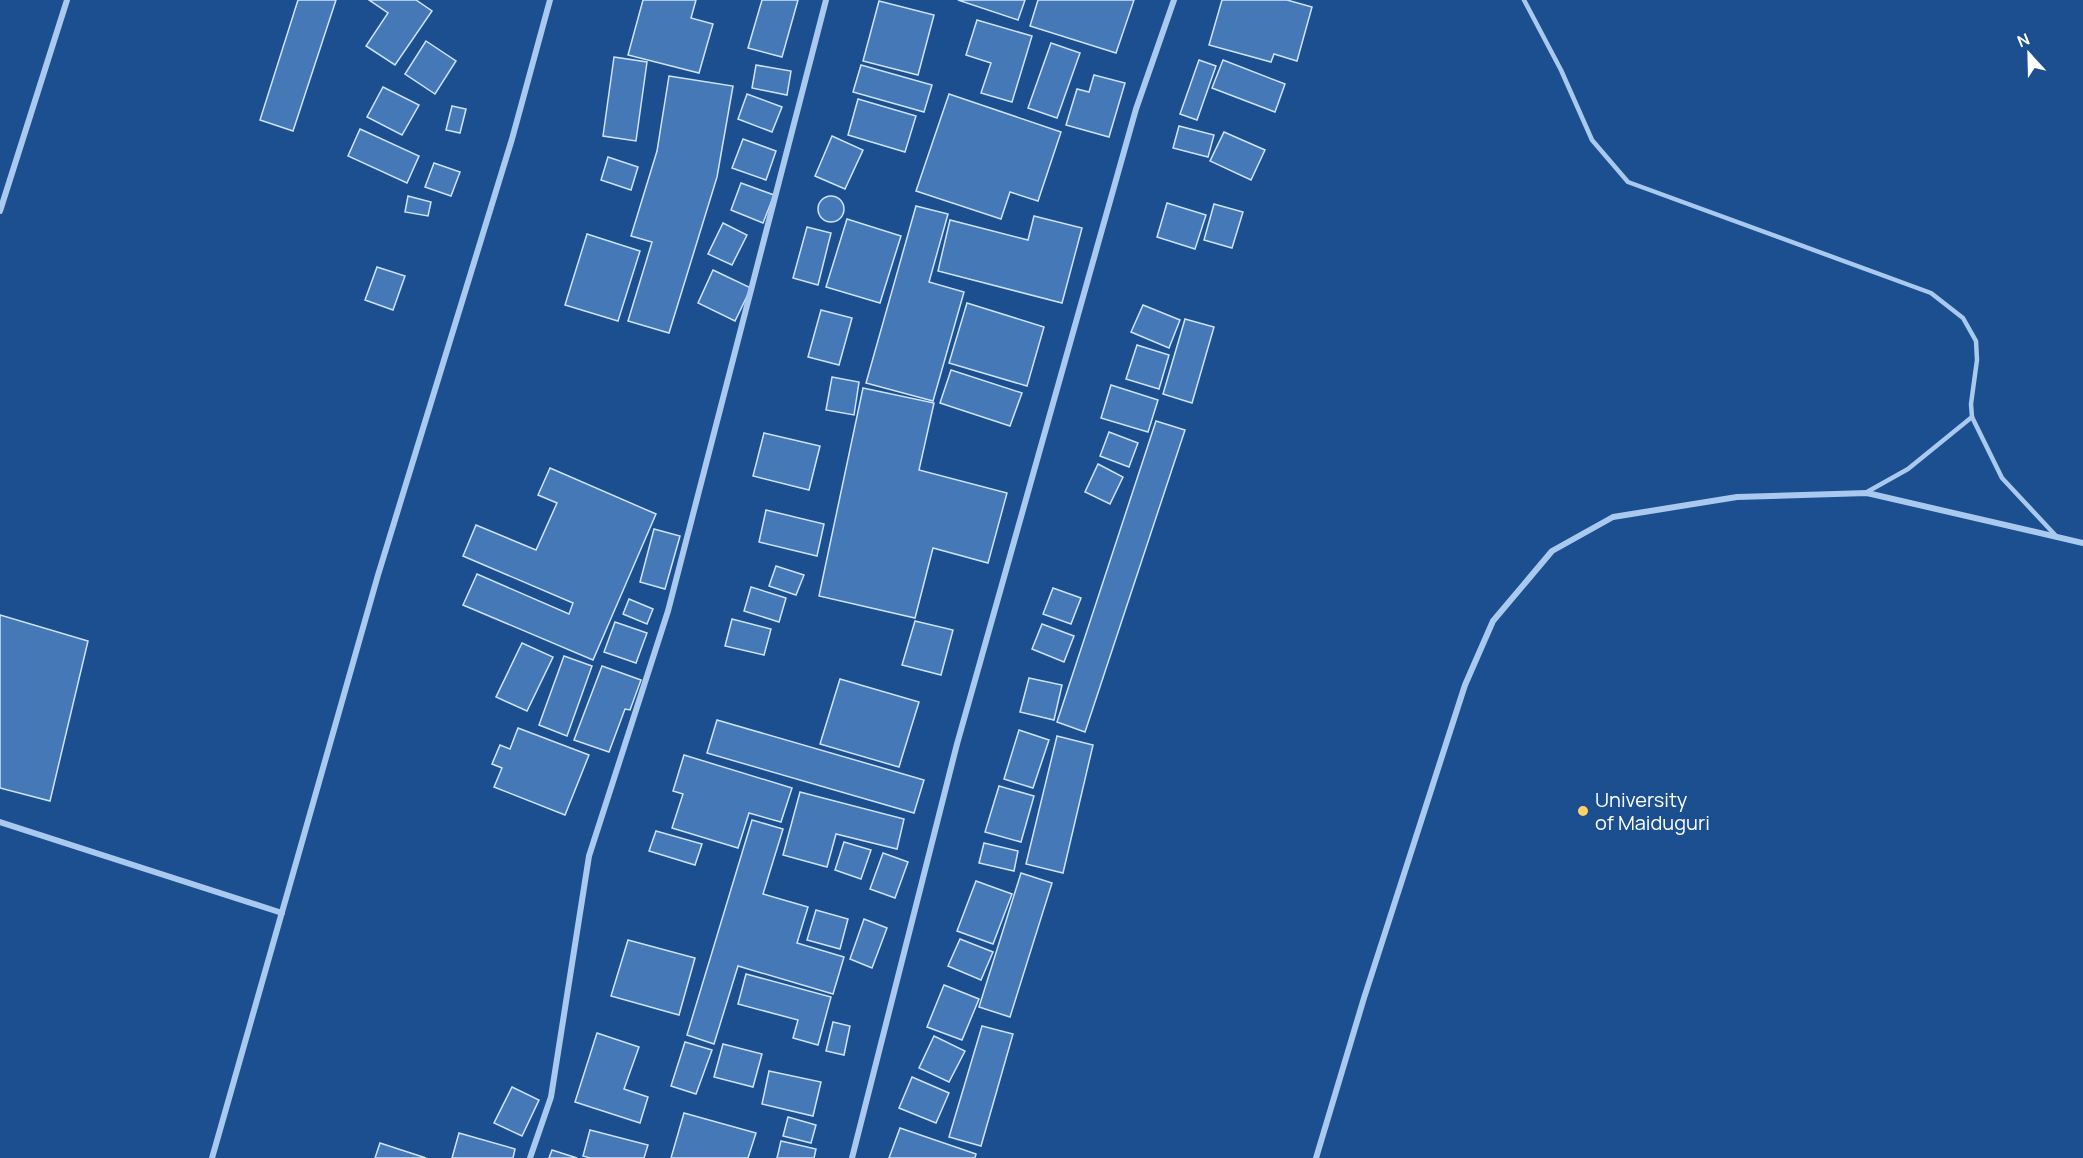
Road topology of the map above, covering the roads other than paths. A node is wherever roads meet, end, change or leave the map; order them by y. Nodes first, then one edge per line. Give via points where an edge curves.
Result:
1 (67, 0) edge
2 (550, 0) edge
3 (825, 0) edge
4 (1174, 0) edge
5 (1524, 0) edge
6 (0, 211) edge
7 (1972, 417) junction
8 (1867, 493) junction
9 (2057, 537) junction
10 (2083, 543) edge
11 (0, 822) edge
12 (282, 913) junction
13 (212, 1158) edge
14 (530, 1158) edge
15 (852, 1158) edge
16 (1316, 1158) edge

1 - 6 street
2 - 12 street via 512,139 378,575
3 - 14 street via 669,611 589,856 551,1097
4 - 15 street via 1133,120 957,744
5 - 7 lane via 1592,140 1629,182 1931,293 1964,318 1976,341
7 - 8 lane via 1908,469
7 - 9 lane via 2002,478
8 - 9 street
8 - 16 street via 1737,497 1613,517 1552,551 1493,621 1465,685
9 - 10 street
11 - 12 street
12 - 13 street

